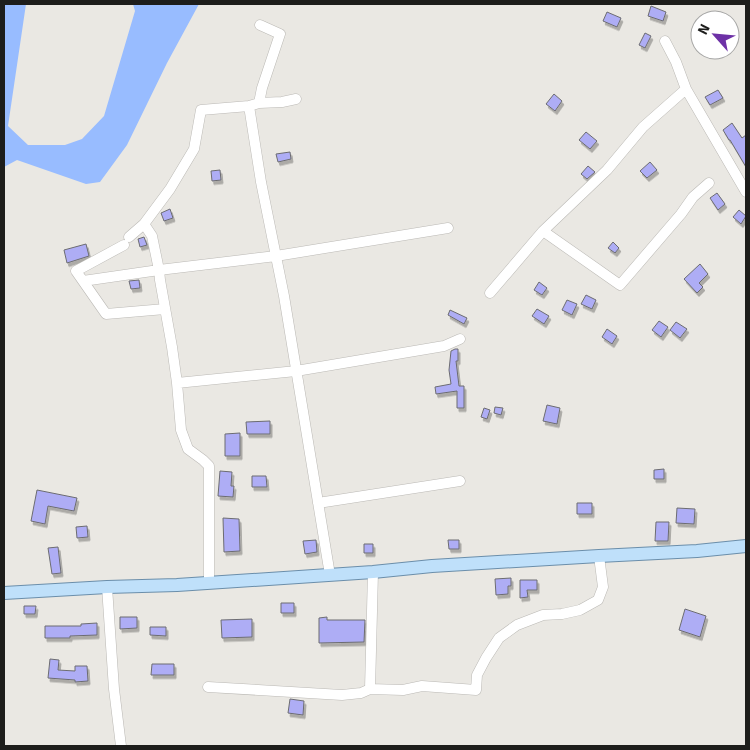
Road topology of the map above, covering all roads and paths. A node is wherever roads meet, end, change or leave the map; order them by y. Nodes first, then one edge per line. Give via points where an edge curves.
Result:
1 (260, 25) dead end
2 (665, 41) dead end
3 (686, 89) junction
4 (296, 99) dead end
5 (254, 105) junction
6 (708, 182) dead end
7 (746, 192) edge
8 (144, 224) junction
9 (448, 228) dead end
10 (543, 231) junction
11 (276, 256) junction
12 (159, 270) junction
13 (83, 281) junction
14 (490, 293) dead end
15 (165, 308) junction
16 (460, 339) dead end
17 (296, 371) junction
18 (177, 383) junction
19 (460, 481) dead end
20 (318, 503) junction
21 (746, 546) edge
22 (599, 556) junction
23 (373, 572) junction
24 (330, 575) junction
25 (209, 583) junction
26 (107, 587) junction
27 (4, 593) edge
28 (208, 687) dead end
29 (370, 689) junction
30 (121, 746) edge

1 - 5 street via 280,34
2 - 3 street
3 - 7 street
3 - 10 street via 643,127 607,170
4 - 5 street
5 - 8 street via 201,110 194,149
5 - 11 street via 261,182
6 - 10 street via 620,285
8 - 12 street via 152,236
8 - 13 street via 127,241 76,271
9 - 11 street
10 - 14 street
11 - 12 street
11 - 17 street
12 - 13 street
12 - 15 street
13 - 15 street via 106,314
15 - 18 street
16 - 17 street via 444,346
17 - 18 street
17 - 20 street
18 - 25 street via 181,430 188,449 209,466
19 - 20 street
20 - 24 street
21 - 22 main road via 697,552
22 - 23 main road
22 - 29 street via 602,587 598,600 580,610 543,615 517,625 499,638 477,675 476,690 422,686 403,690
23 - 24 main road
23 - 29 street
24 - 25 main road
25 - 26 main road
26 - 27 main road
26 - 30 street
28 - 29 street via 342,695

